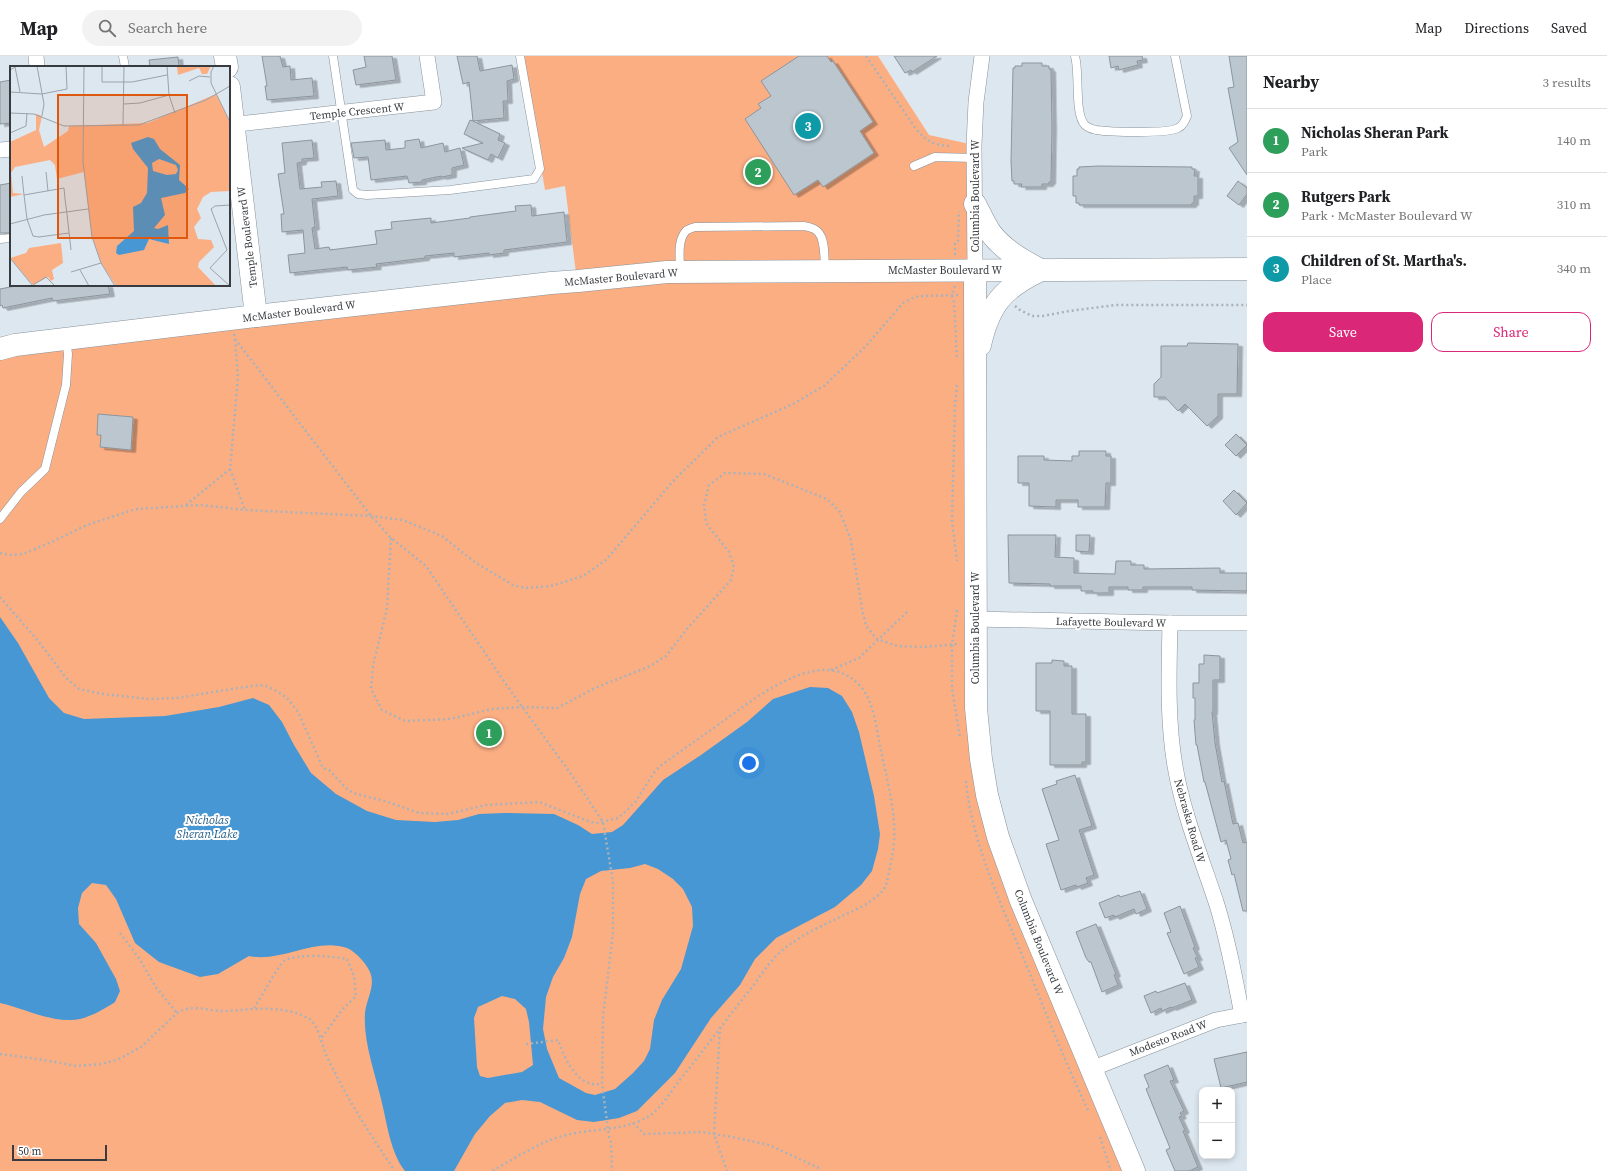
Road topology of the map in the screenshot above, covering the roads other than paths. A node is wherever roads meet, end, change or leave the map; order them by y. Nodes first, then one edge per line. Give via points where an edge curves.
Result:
1 (36, 56) edge
2 (123, 56) edge
3 (225, 56) edge
4 (333, 56) edge
5 (427, 56) edge
6 (520, 56) edge
7 (982, 56) edge
8 (1075, 56) edge
9 (1175, 56) edge
10 (37, 66) edge
11 (125, 66) edge
12 (227, 66) edge
13 (230, 106) edge
14 (342, 112) junction
15 (231, 125) edge
16 (10, 149) edge
17 (0, 150) edge
18 (968, 157) junction
19 (914, 166) dead end
20 (967, 205) junction
21 (10, 238) edge
22 (0, 239) edge
23 (1247, 269) edge
24 (1042, 270) junction
25 (825, 271) junction
26 (965, 271) junction
27 (680, 272) junction
28 (256, 316) junction
29 (66, 338) junction
30 (0, 350) edge
31 (975, 368) junction
32 (0, 519) edge
33 (974, 619) junction
34 (1170, 623) junction
35 (1247, 623) edge
36 (1244, 1014) edge
37 (1091, 1069) junction
38 (1134, 1171) edge

1 - 10 street
2 - 11 lane
3 - 12 street
4 - 14 lane
5 - 14 street, Temple Crescent W via 434,102
6 - 14 lane via 540,169 534,179 450,190 358,194 353,190 350,177
7 - 18 street, Columbia Boulevard W
8 - 9 lane via 1079,114 1085,125 1095,130 1165,131 1178,129 1187,116
13 - 15 street, Temple Boulevard W
14 - 15 street, Temple Crescent W
15 - 28 street, Temple Boulevard W
16 - 17 street
18 - 19 lane via 935,157
18 - 20 street, Columbia Boulevard W
20 - 24 street via 1002,245 1019,259
20 - 26 street, Columbia Boulevard W
21 - 22 lane
23 - 24 street, McMaster Boulevard W
24 - 26 street, McMaster Boulevard W
24 - 31 street via 1021,280 994,305 982,334
25 - 26 street, McMaster Boulevard W
25 - 27 street, McMaster Boulevard W
25 - 27 lane via 820,233 804,226 695,227 686,230 682,237
26 - 31 street, Columbia Boulevard W via 974,294
27 - 28 street, McMaster Boulevard W via 551,283
28 - 29 street, McMaster Boulevard W
29 - 30 street, McMaster Boulevard W via 15,345
29 - 32 lane via 66,385 45,469 21,492
31 - 33 street, Columbia Boulevard W
33 - 34 street, Lafayette Boulevard W
33 - 37 street, Columbia Boulevard W via 976,708 987,795 998,837 1021,901
34 - 35 street, Lafayette Boulevard W
34 - 36 street, Nebraska Road W via 1169,712 1174,765 1186,813 1228,946
36 - 37 street, Modesto Road W via 1216,1020
37 - 38 street, Columbia Boulevard W

